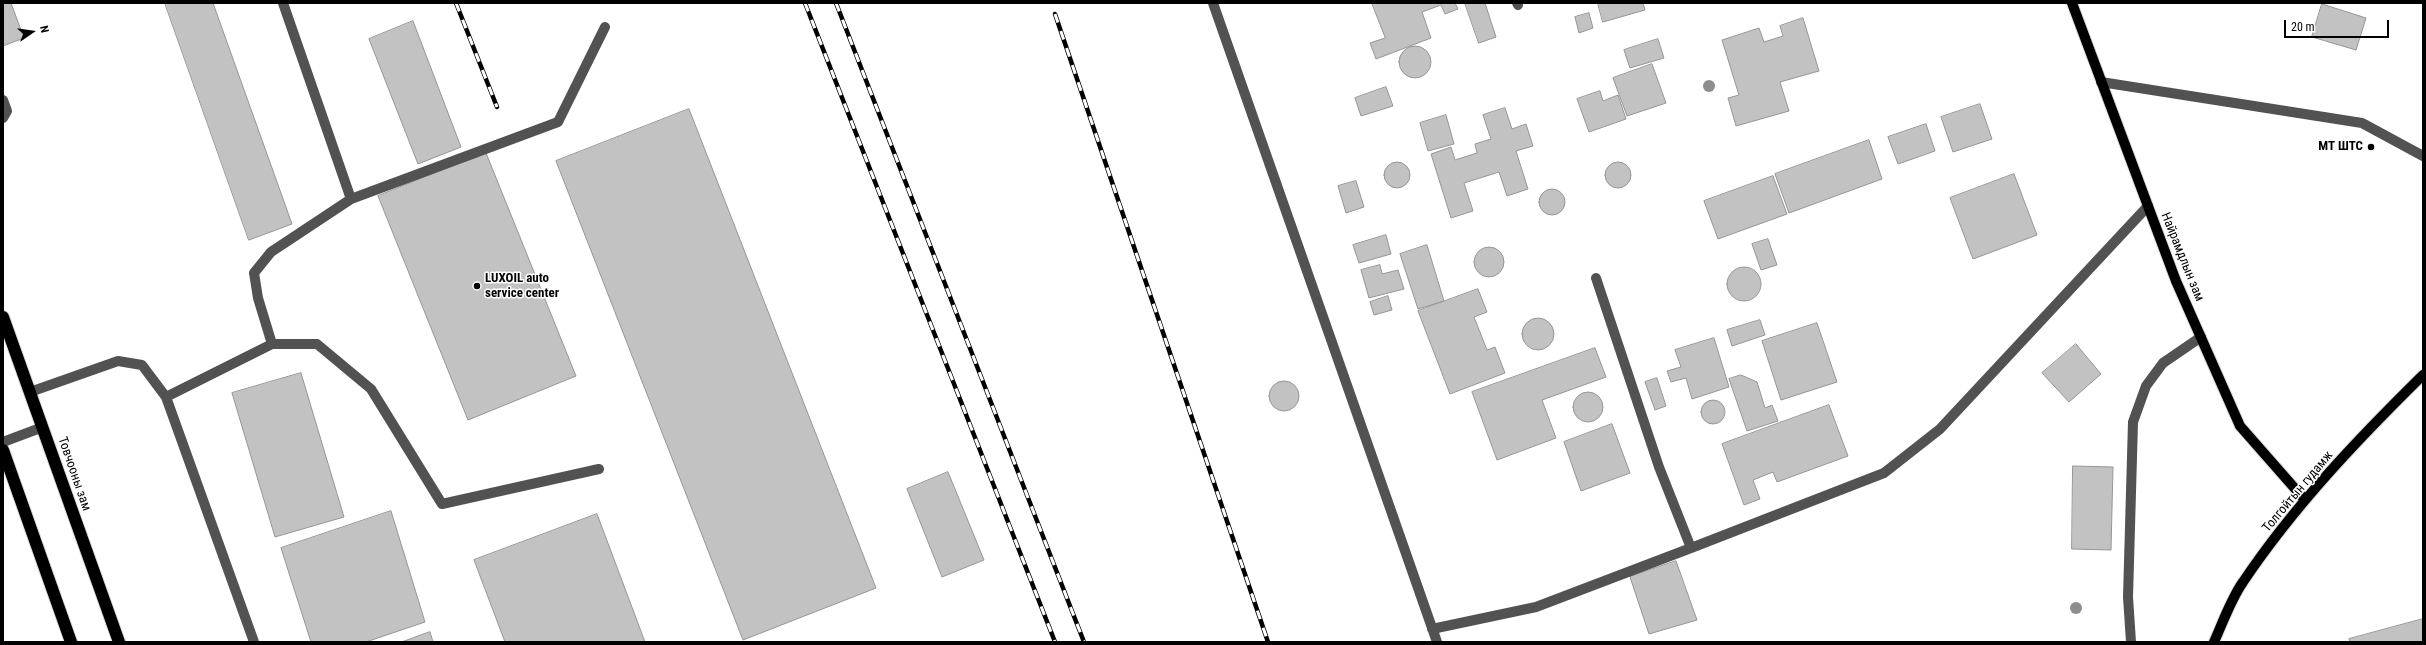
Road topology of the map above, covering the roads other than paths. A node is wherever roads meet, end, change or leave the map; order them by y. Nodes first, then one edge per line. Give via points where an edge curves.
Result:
1 (283, 3) edge
2 (1213, 3) edge
3 (2072, 3) edge
4 (605, 27) dead end
5 (2101, 82) junction
6 (3, 100) edge
7 (3, 118) edge
8 (2423, 156) edge
9 (351, 199) junction
10 (2148, 206) junction
11 (1596, 278) dead end
12 (3, 317) edge
13 (2201, 337) junction
14 (272, 344) junction
15 (2423, 375) edge
16 (30, 392) junction
17 (166, 397) junction
18 (43, 427) junction
19 (3, 442) edge
20 (3, 450) edge
21 (599, 469) dead end
22 (2305, 500) junction
23 (1691, 548) junction
24 (1432, 629) junction
25 (71, 642) edge
26 (119, 642) edge
27 (254, 642) edge
28 (1437, 642) edge
29 (2131, 642) edge
30 (2214, 642) edge

1 - 9 street
2 - 24 street
3 - 5 main road, Найрамдлын зам
4 - 9 street via 558,122
5 - 8 street via 2362,123
5 - 10 main road, Найрамдлын зам
6 - 7 street via 7,111
9 - 14 street via 271,252 254,273 258,298
10 - 13 main road, Найрамдлын зам
10 - 23 street via 1940,429 1884,473
11 - 23 street via 1659,467
12 - 16 highway, Товчооны зам
13 - 22 main road, Найрамдлын зам via 2240,426
13 - 29 street via 2163,363 2146,386 2133,422 2128,597
14 - 17 street
14 - 21 street via 317,344 371,390 442,504
15 - 22 main road, Толгойтын гудамж
16 - 17 street via 118,361 142,365
16 - 18 highway, Товчооны зам
17 - 27 street
18 - 19 street
18 - 26 highway, Товчооны зам
20 - 25 highway
22 - 30 main road, Толгойтын гудамж via 2242,583
23 - 24 street via 1536,607
24 - 28 street

